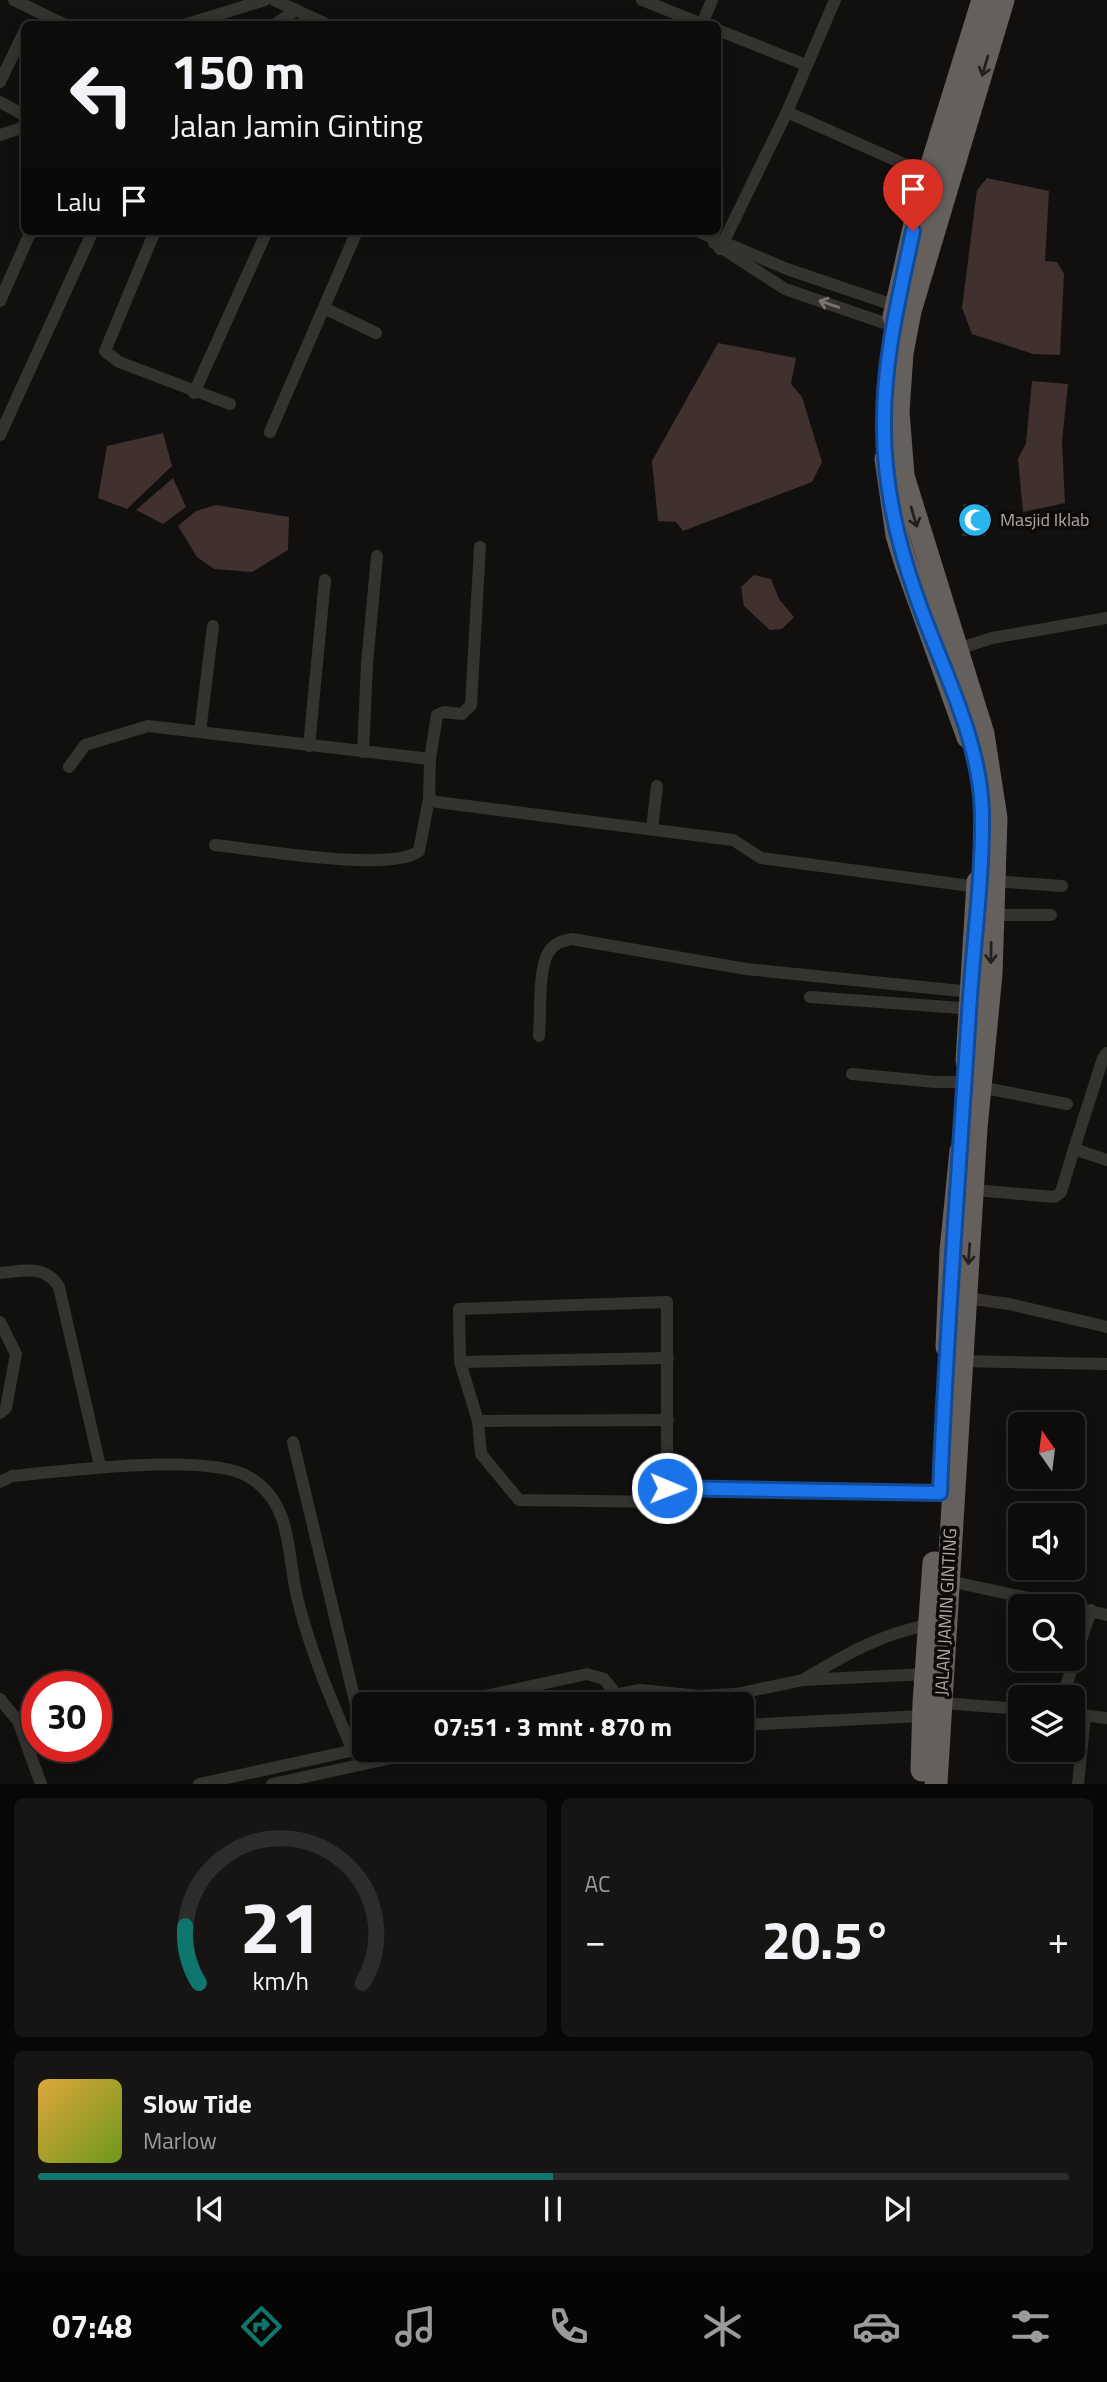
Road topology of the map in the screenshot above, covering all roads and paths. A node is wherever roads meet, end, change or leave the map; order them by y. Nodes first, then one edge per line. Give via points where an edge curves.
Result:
1 (14, 0) edge
2 (265, 0) edge
3 (274, 0) edge
4 (642, 0) edge
5 (712, 0) edge
6 (835, 0) edge
7 (983, 0) edge
8 (1003, 0) edge
9 (296, 10) junction
10 (35, 11) junction
11 (30, 21) edge
12 (57, 21) edge
13 (197, 21) edge
14 (280, 21) edge
15 (320, 21) edge
16 (694, 21) edge
17 (703, 21) edge
18 (721, 31) edge
19 (21, 38) edge
20 (806, 65) junction
21 (0, 82) edge
22 (0, 102) edge
23 (21, 113) edge
24 (787, 113) junction
25 (21, 128) edge
26 (0, 135) edge
27 (929, 174) junction
28 (29, 235) edge
29 (91, 235) edge
30 (153, 235) edge
31 (265, 235) edge
32 (355, 235) edge
33 (704, 235) edge
34 (722, 245) junction
35 (0, 301) edge
36 (326, 309) junction
37 (902, 318) junction
38 (376, 333) dead end
39 (194, 393) junction
40 (230, 404) dead end
41 (270, 432) dead end
42 (0, 435) edge
43 (480, 547) dead end
44 (377, 556) dead end
45 (325, 580) dead end
46 (1107, 618) edge
47 (213, 626) dead end
48 (956, 643) junction
49 (200, 732) junction
50 (309, 746) junction
51 (363, 752) junction
52 (430, 759) junction
53 (69, 767) dead end
54 (657, 786) dead end
55 (429, 799) junction
56 (652, 830) junction
57 (215, 845) dead end
58 (985, 884) junction
59 (1062, 886) dead end
60 (991, 915) junction
61 (1051, 915) dead end
62 (810, 997) dead end
63 (975, 1004) junction
64 (539, 1037) dead end
65 (1107, 1053) edge
66 (852, 1074) dead end
67 (973, 1084) junction
68 (1067, 1104) dead end
69 (1074, 1149) junction
70 (1107, 1160) edge
71 (974, 1190) junction
72 (0, 1273) edge
73 (966, 1298) junction
74 (0, 1322) edge
75 (1107, 1327) edge
76 (668, 1358) junction
77 (961, 1361) junction
78 (460, 1362) junction
79 (1107, 1364) edge
80 (2, 1410) edge
81 (668, 1420) junction
82 (478, 1421) junction
83 (293, 1442) dead end
84 (100, 1466) junction
85 (0, 1482) edge
86 (667, 1488) junction
87 (940, 1493) junction
88 (948, 1581) junction
89 (1091, 1610) junction
90 (1107, 1615) edge
91 (930, 1624) junction
92 (926, 1674) junction
93 (803, 1680) junction
94 (1066, 1685) edge
95 (353, 1692) edge
96 (504, 1692) edge
97 (615, 1692) edge
98 (636, 1692) edge
99 (660, 1692) edge
100 (746, 1692) edge
101 (0, 1699) edge
102 (1008, 1709) edge
103 (933, 1710) junction
104 (1085, 1716) edge
105 (1107, 1718) edge
106 (754, 1724) edge
107 (352, 1738) edge
108 (352, 1751) edge
109 (371, 1762) edge
110 (1078, 1762) edge
111 (41, 1783) edge
112 (199, 1783) edge
113 (272, 1783) edge
114 (922, 1783) edge
115 (936, 1783) edge
116 (1078, 1783) edge

1 - 10 street
2 - 13 street
3 - 9 street
4 - 16 street
5 - 17 street
6 - 20 street
7 - 27 highway, JALAN JAMIN GINTING
8 -> 37 highway, JALAN JAMIN GINTING
9 - 14 street
9 - 15 street
10 - 11 street
10 - 12 street
18 - 20 street
19 - 21 street
20 - 24 street
22 - 23 street
24 - 27 street
24 - 34 street
25 - 26 street
27 - 37 highway, JALAN JAMIN GINTING via 919,206
28 - 35 street
29 - 42 street
30 - 39 street via 105,351 118,362
31 - 39 street
32 - 36 street
33 - 34 street
34 - 37 street
37 -> 34 street via 785,289
36 - 38 street
36 - 41 street
37 -> 48 highway, JALAN JAMIN GINTING via 898,412 903,476
37 - 58 highway, JALAN JAMIN GINTING via 884,420 891,492 903,554 975,768
39 - 40 street
43 - 52 street via 471,705 462,714 437,715
44 - 51 street
45 - 50 street
46 - 48 street
47 - 49 street
48 - 58 highway, JALAN JAMIN GINTING via 983,734 993,793 996,818
49 - 50 street
49 - 53 street via 139,728 85,745
50 - 51 street
51 - 52 street
52 - 55 street
54 - 56 street
55 - 56 street
55 - 57 street via 419,850 409,857 345,859
56 - 58 street via 733,840 761,858
58 - 59 street
58 - 60 highway, JALAN JAMIN GINTING
58 - 63 highway, JALAN JAMIN GINTING
60 - 61 street
60 -> 63 highway, JALAN JAMIN GINTING via 990,974
62 - 63 street
63 - 64 street via 572,939 560,941 548,953
63 - 67 highway, JALAN JAMIN GINTING
65 - 69 street
66 - 67 street
67 - 68 street
67 - 71 highway, JALAN JAMIN GINTING
67 - 87 highway, JALAN JAMIN GINTING via 951,1251
69 - 70 street
69 - 71 street via 1061,1192 1055,1197
71 -> 73 highway, JALAN JAMIN GINTING
72 - 84 street via 36,1270 53,1277 59,1287
73 - 75 street
73 - 77 highway, JALAN JAMIN GINTING
74 - 80 street via 16,1354
76 - 78 street
76 - 78 street via 667,1302 458,1309
76 - 81 street
77 - 79 street
77 - 88 highway, JALAN JAMIN GINTING
78 - 82 street
81 - 82 street
81 - 86 street
82 - 86 street via 481,1454 519,1500 667,1502
83 - 95 street
84 - 85 street via 12,1476
84 - 107 street via 213,1466 235,1470 265,1490 282,1518 318,1669
86 - 87 street
87 - 91 highway, JALAN JAMIN GINTING
88 - 89 street
88 - 103 highway, JALAN JAMIN GINTING
89 - 90 street
89 - 94 street
91 - 92 highway, JALAN JAMIN GINTING
91 - 93 street via 867,1642
92 - 93 street
92 - 103 highway, JALAN JAMIN GINTING
93 - 100 street
96 - 97 street via 587,1674 604,1679
98 - 99 street
101 - 111 street via 18,1721
102 - 103 street
103 - 106 street
103 - 114 highway, JALAN JAMIN GINTING
103 - 115 highway, JALAN JAMIN GINTING
104 - 105 street
108 - 112 street
109 - 113 street
110 - 116 street

